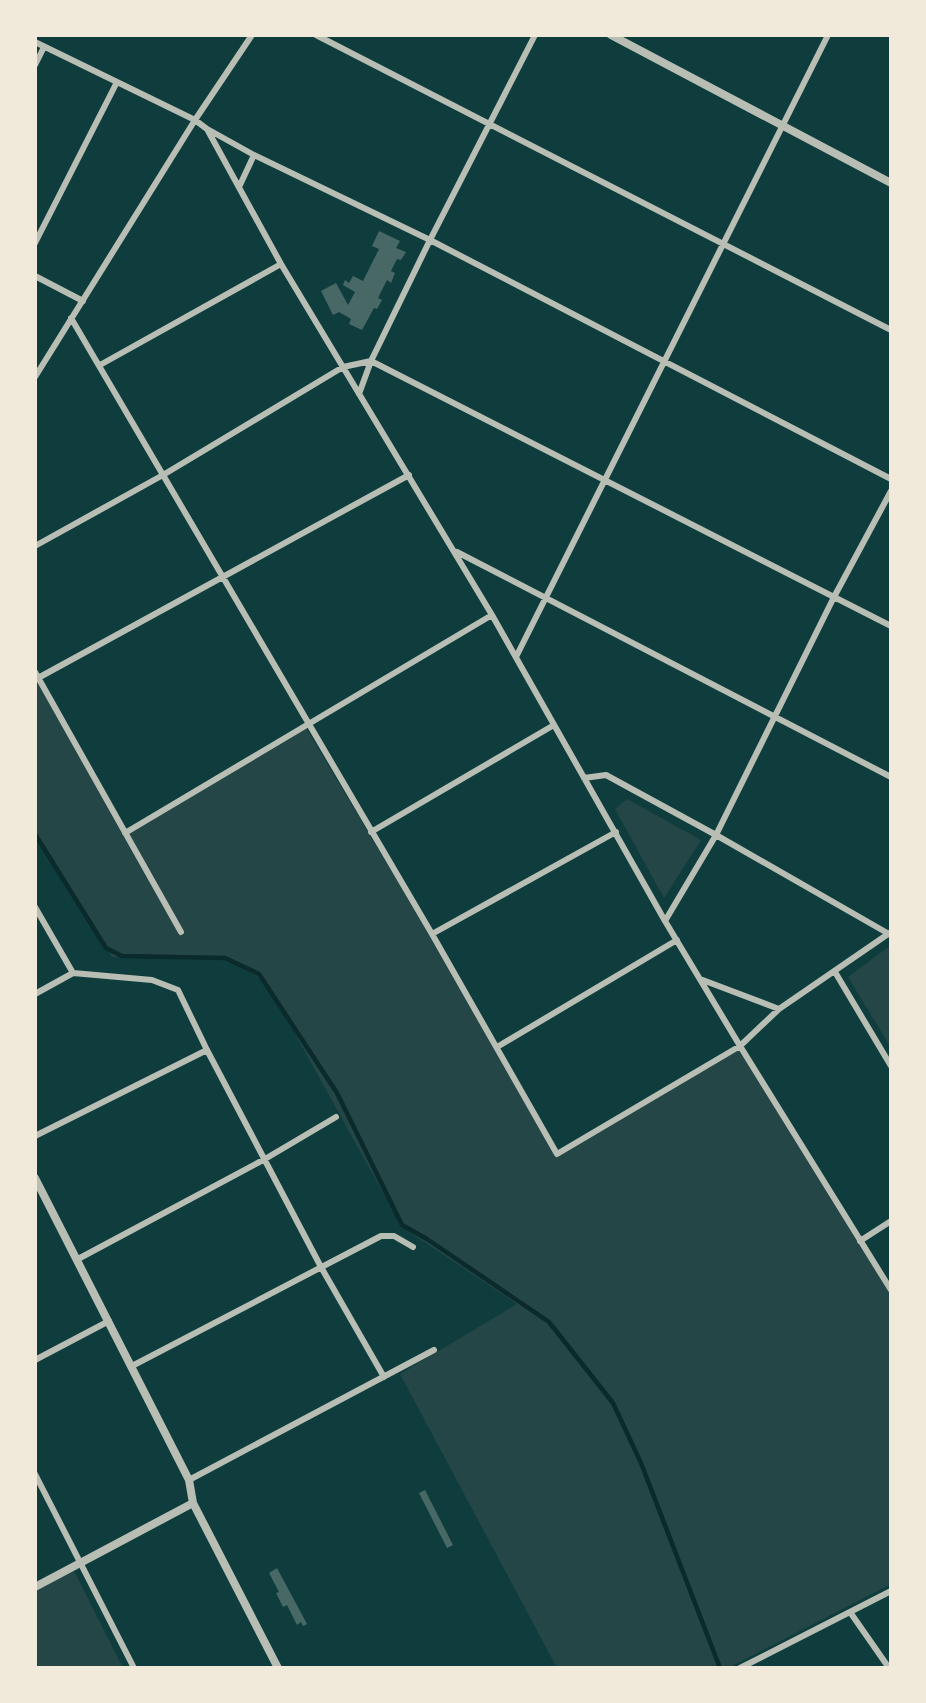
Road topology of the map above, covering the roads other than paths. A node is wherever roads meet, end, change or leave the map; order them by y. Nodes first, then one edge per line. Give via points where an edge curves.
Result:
1 (252, 35) edge
2 (316, 35) edge
3 (535, 35) edge
4 (611, 35) edge
5 (828, 35) edge
6 (35, 42) edge
7 (44, 47) junction
8 (35, 65) edge
9 (117, 82) junction
10 (195, 120) junction
11 (489, 124) junction
12 (782, 127) junction
13 (207, 129) junction
14 (254, 155) junction
15 (891, 183) edge
16 (240, 184) junction
17 (430, 240) junction
18 (35, 243) edge
19 (723, 245) junction
20 (281, 264) junction
21 (35, 276) edge
22 (83, 301) junction
23 (71, 318) junction
24 (891, 330) edge
25 (371, 361) junction
26 (664, 363) junction
27 (100, 365) junction
28 (342, 366) junction
29 (35, 377) edge
30 (359, 394) junction
31 (163, 475) junction
32 (409, 475) junction
33 (891, 479) edge
34 (604, 481) junction
35 (891, 491) edge
36 (35, 546) edge
37 (455, 551) junction
38 (222, 577) junction
39 (547, 597) junction
40 (834, 597) junction
41 (492, 615) junction
42 (891, 626) edge
43 (516, 657) junction
44 (37, 675) edge
45 (775, 717) junction
46 (307, 723) junction
47 (554, 725) junction
48 (891, 777) edge
49 (584, 778) junction
50 (371, 832) junction
51 (616, 832) junction
52 (125, 833) junction
53 (716, 835) junction
54 (35, 907) edge
55 (665, 921) junction
56 (181, 932) dead end
57 (890, 933) edge
58 (432, 934) junction
59 (677, 940) junction
60 (835, 972) junction
61 (73, 973) junction
62 (700, 979) junction
63 (35, 994) edge
64 (779, 1009) junction
65 (740, 1046) junction
66 (497, 1047) junction
67 (206, 1050) junction
68 (891, 1066) edge
69 (336, 1117) dead end
70 (35, 1136) edge
71 (265, 1159) junction
72 (35, 1178) edge
73 (891, 1221) edge
74 (860, 1241) junction
75 (413, 1247) dead end
76 (78, 1259) junction
77 (320, 1267) junction
78 (891, 1290) edge
79 (109, 1321) junction
80 (434, 1350) dead end
81 (35, 1360) edge
82 (132, 1366) junction
83 (384, 1377) junction
84 (35, 1474) edge
85 (189, 1480) junction
86 (193, 1503) junction
87 (81, 1563) junction
88 (35, 1587) edge
89 (891, 1591) edge
90 (850, 1612) junction
91 (756, 1660) junction
92 (134, 1668) edge
93 (278, 1668) edge
94 (740, 1668) edge
95 (762, 1668) edge
96 (889, 1668) edge

1 - 10 street
2 - 11 street
3 - 11 street
4 - 12 street
5 - 12 street
6 - 7 street
7 - 8 street
7 - 9 street
9 - 10 street
9 - 18 street
10 - 13 street
10 - 22 street
11 - 17 street
11 - 19 street
12 - 15 street
12 - 19 street
13 - 14 street
13 - 16 street
14 - 16 street
14 - 17 street
16 - 20 street
17 - 25 street
17 - 26 street
19 - 24 street
19 - 26 street
20 - 27 street
20 - 28 street
21 - 22 street
22 - 23 street
23 - 27 street
23 - 29 street
25 - 28 street
25 - 30 street
25 - 34 street
26 - 33 street
26 - 34 street
27 - 31 street
28 - 30 street
28 - 31 street
30 - 32 street
31 - 36 street
31 - 38 street
32 - 37 street
32 - 38 street
34 - 39 street
34 - 40 street
35 - 40 street
37 - 39 street
37 - 41 street
38 - 44 street
38 - 46 street
39 - 43 street
39 - 45 street
40 - 42 street
40 - 45 street
41 - 43 street
41 - 46 street
43 - 47 street
44 - 52 street
45 - 48 street
45 - 53 street
46 - 50 street
46 - 52 street
47 - 49 street
47 - 50 street
49 - 51 street
49 - 53 street via 606,775
50 - 58 street
51 - 55 street
51 - 58 street
52 - 56 street
53 - 55 street
53 - 57 street
54 - 61 street
55 - 59 street
57 - 60 street
58 - 66 street
59 - 62 street
59 - 66 street
60 - 64 street
60 - 68 street
61 - 63 street
61 - 67 street via 152,980 178,989
62 - 64 street
62 - 65 street
64 - 65 street
65 - 66 street via 557,1154
65 - 74 street
67 - 70 street
67 - 71 street
69 - 71 street
71 - 76 street
71 - 77 street
72 - 76 street
73 - 74 street
74 - 78 street
75 - 77 street via 394,1236 381,1236
76 - 79 street
77 - 82 street
77 - 83 street
79 - 81 street
79 - 82 street
80 - 83 street
82 - 85 street
83 - 85 street
84 - 87 street
85 - 86 street
86 - 87 street
86 - 93 street
87 - 88 street
87 - 92 street
89 - 90 street
90 - 91 street
90 - 96 street
91 - 94 street
91 - 95 street

